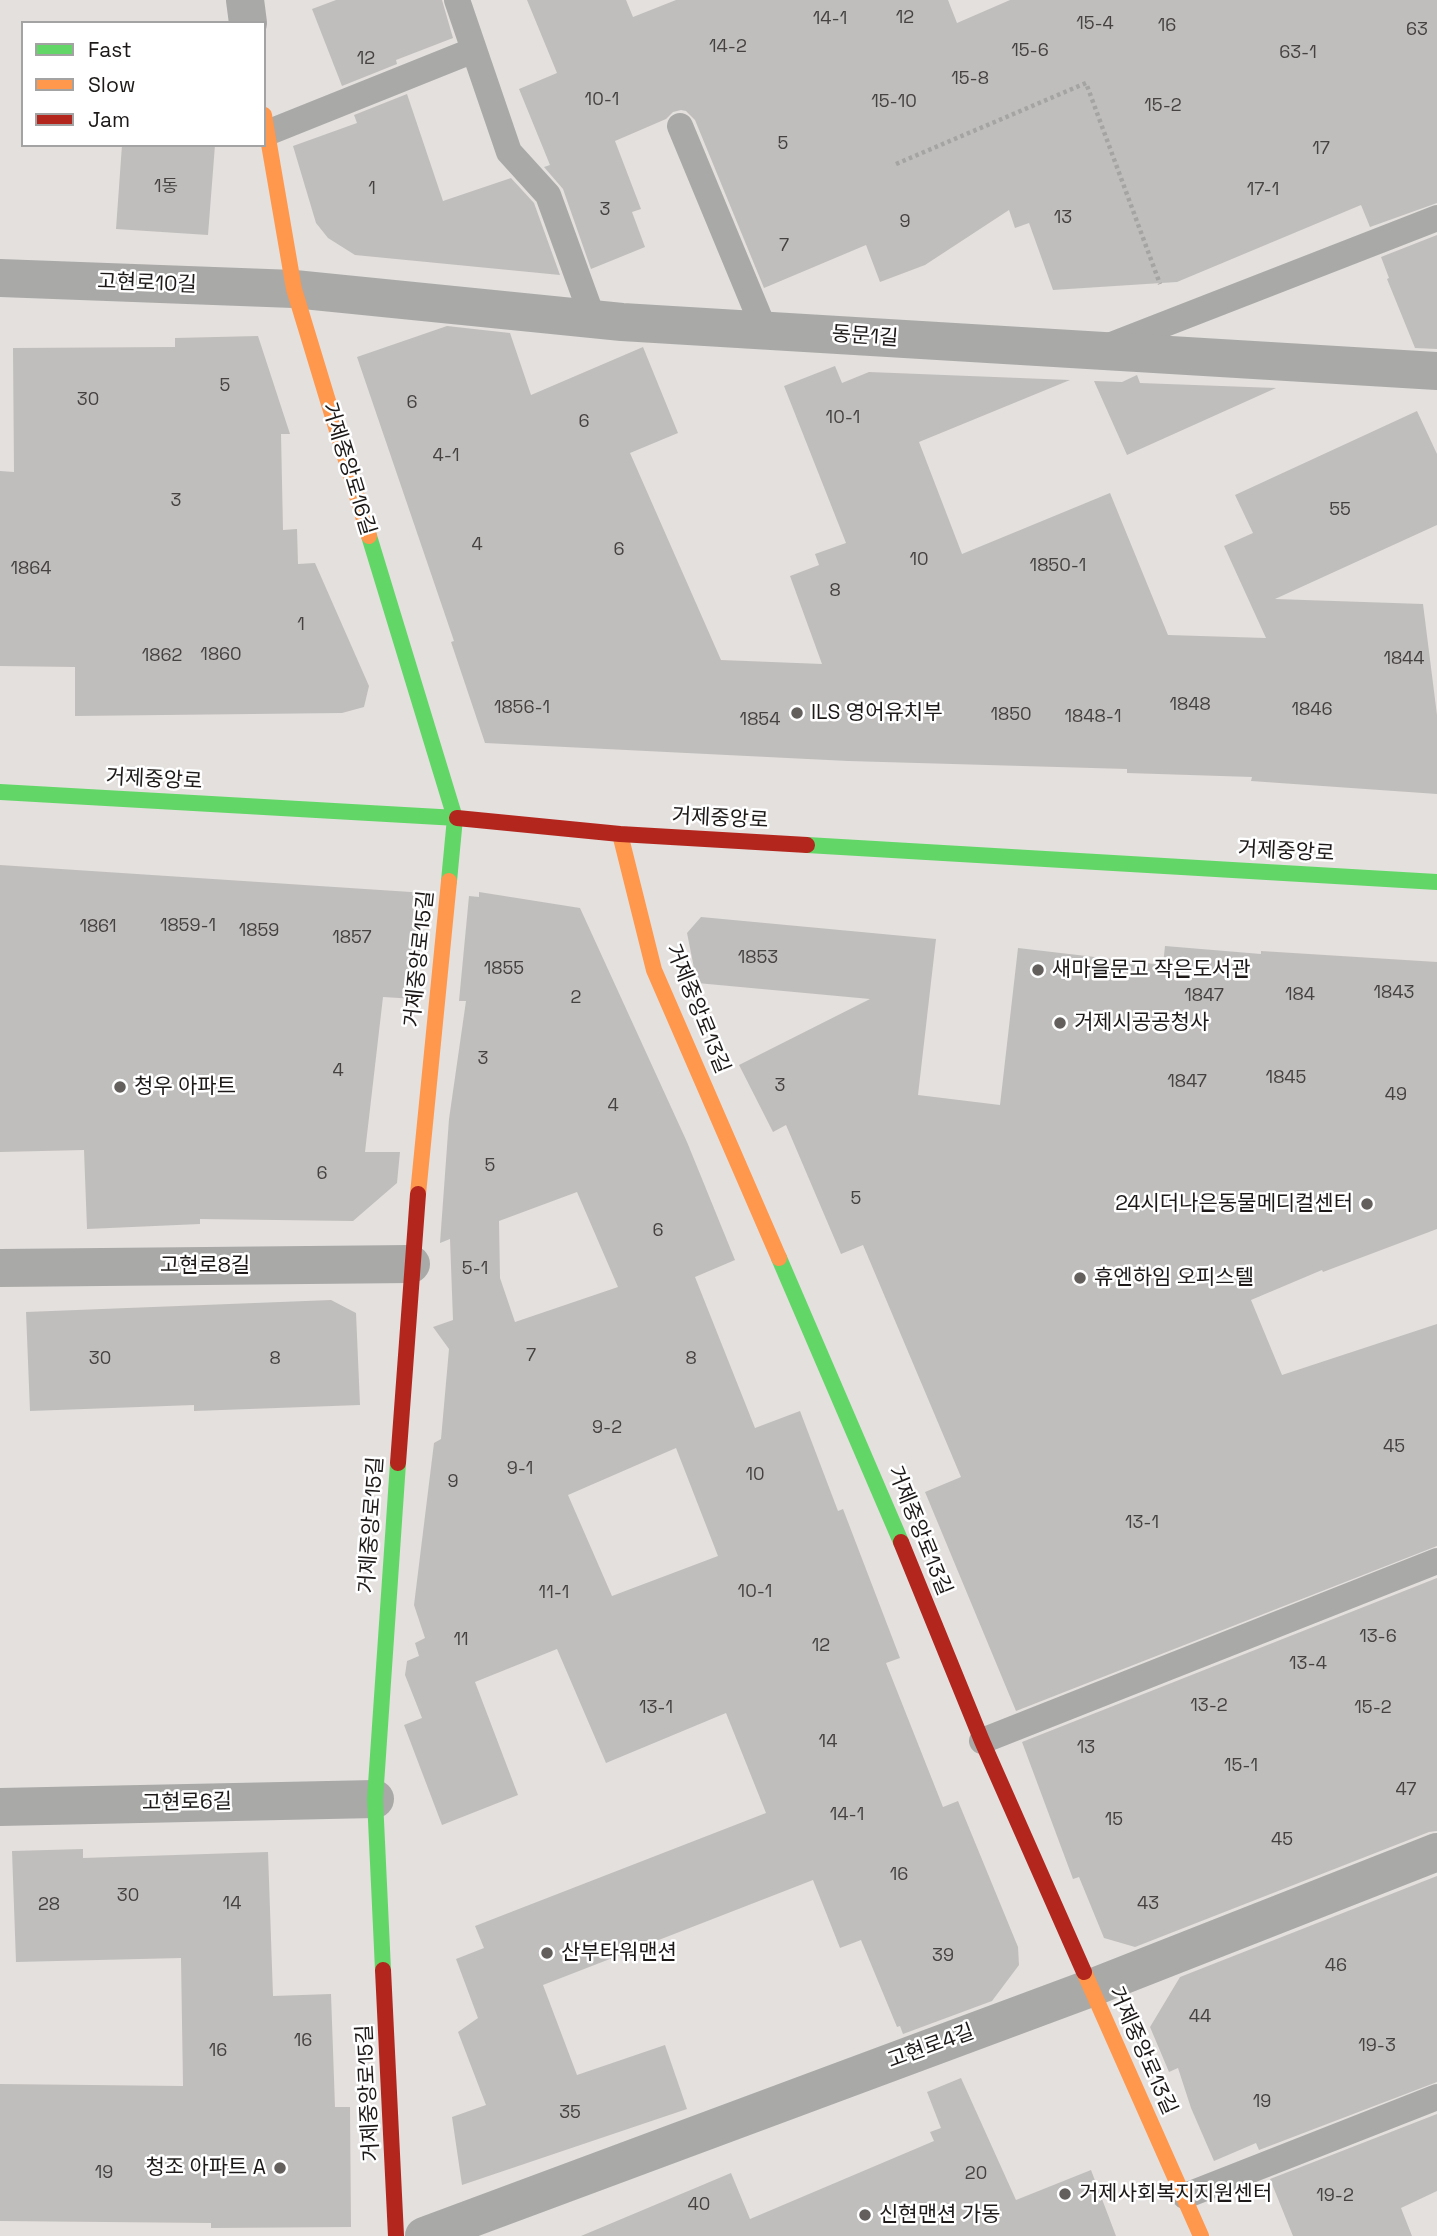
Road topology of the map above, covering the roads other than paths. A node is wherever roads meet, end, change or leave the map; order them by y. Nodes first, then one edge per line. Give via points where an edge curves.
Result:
1 (244, 0) edge
2 (457, 0) edge
3 (248, 21) edge
4 (474, 50) junction
5 (266, 124) edge
6 (680, 126) dead end
7 (1437, 218) edge
8 (0, 278) edge
9 (293, 289) junction
10 (593, 319) junction
11 (765, 331) junction
12 (1093, 352) junction
13 (1437, 371) edge
14 (0, 792) edge
15 (455, 818) junction
16 (620, 834) junction
17 (1437, 882) edge
18 (411, 1265) junction
19 (0, 1268) edge
20 (1437, 1561) edge
21 (982, 1741) junction
22 (374, 1799) junction
23 (0, 1807) edge
24 (1437, 1852) edge
25 (1091, 1987) junction
26 (1437, 2097) edge
27 (1185, 2196) junction
28 (396, 2236) edge
29 (424, 2236) edge
30 (1201, 2236) edge

1 - 3 street
2 - 4 lane
4 - 5 lane
4 - 10 lane via 509,152 548,195
5 - 9 street, 거제중앙로16길
6 - 11 lane
7 - 12 lane
8 - 9 street, 고현로10길
9 - 10 street, 동문1길
9 - 15 street, 거제중앙로16길
10 - 11 street, 동문1길
11 - 12 street, 동문1길
12 - 13 street, 동문1길
14 - 15 street, 거제중앙로
15 - 16 street, 거제중앙로
15 - 18 street, 거제중앙로15길
16 - 17 street, 거제중앙로
16 - 21 street, 거제중앙로13길 via 654,970 879,1488
18 - 19 street, 고현로8길
18 - 22 street, 거제중앙로15길
20 - 21 lane
21 - 25 street, 거제중앙로13길
22 - 23 street, 고현로6길
22 - 28 street, 거제중앙로15길
24 - 25 street, 고현로4길
25 - 27 street, 거제중앙로13길
25 - 29 street, 고현로4길
26 - 27 lane
27 - 30 street, 거제중앙로13길

